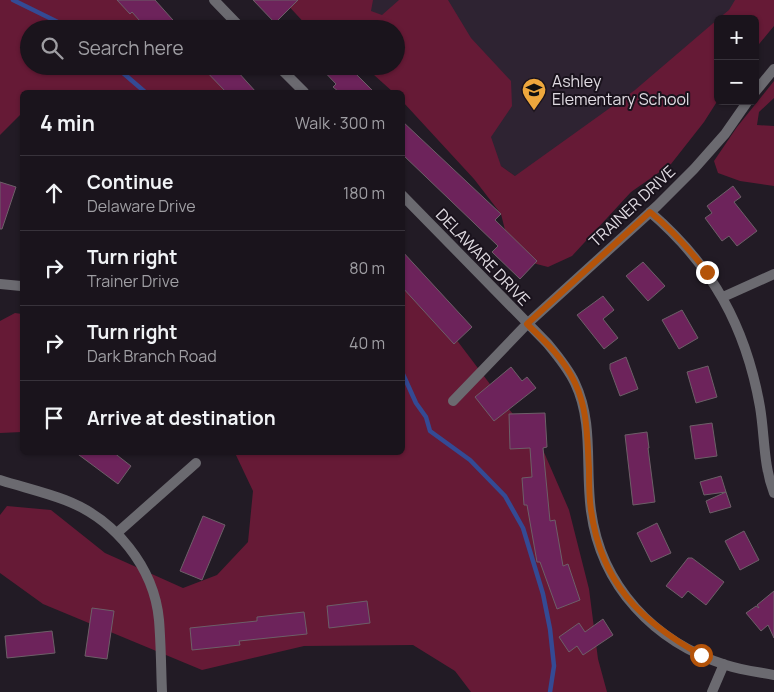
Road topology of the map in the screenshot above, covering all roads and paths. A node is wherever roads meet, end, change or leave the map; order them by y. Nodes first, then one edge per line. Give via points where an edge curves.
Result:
1 (214, 0) edge
2 (233, 20) edge
3 (774, 69) edge
4 (287, 75) edge
5 (759, 87) edge
6 (302, 90) edge
7 (745, 105) edge
8 (405, 198) edge
9 (650, 212) junction
10 (774, 274) edge
11 (0, 284) edge
12 (20, 286) edge
13 (723, 297) junction
14 (527, 324) junction
15 (453, 401) dead end
16 (196, 463) dead end
17 (0, 480) edge
18 (774, 493) edge
19 (117, 533) junction
20 (724, 664) junction
21 (774, 675) edge
22 (162, 692) edge
23 (712, 692) edge

1 - 2 street
3 - 5 street
4 - 6 street
7 - 9 street, TRAINER DRIVE via 694,169
8 - 14 street, DELAWARE DRIVE
9 - 13 street via 691,251
9 - 14 street, TRAINER DRIVE
10 - 13 street
11 - 12 street
13 - 18 street via 753,374 764,457
14 - 15 street, TRAINER DRIVE
14 - 20 street, DELAWARE DRIVE via 564,363 583,405 587,424 590,509 602,557 612,578 646,619 672,639
16 - 19 street
17 - 19 street via 65,500 86,510
19 - 22 street via 133,552 154,597 159,618
20 - 21 street, DELAWARE DRIVE
20 - 23 street

